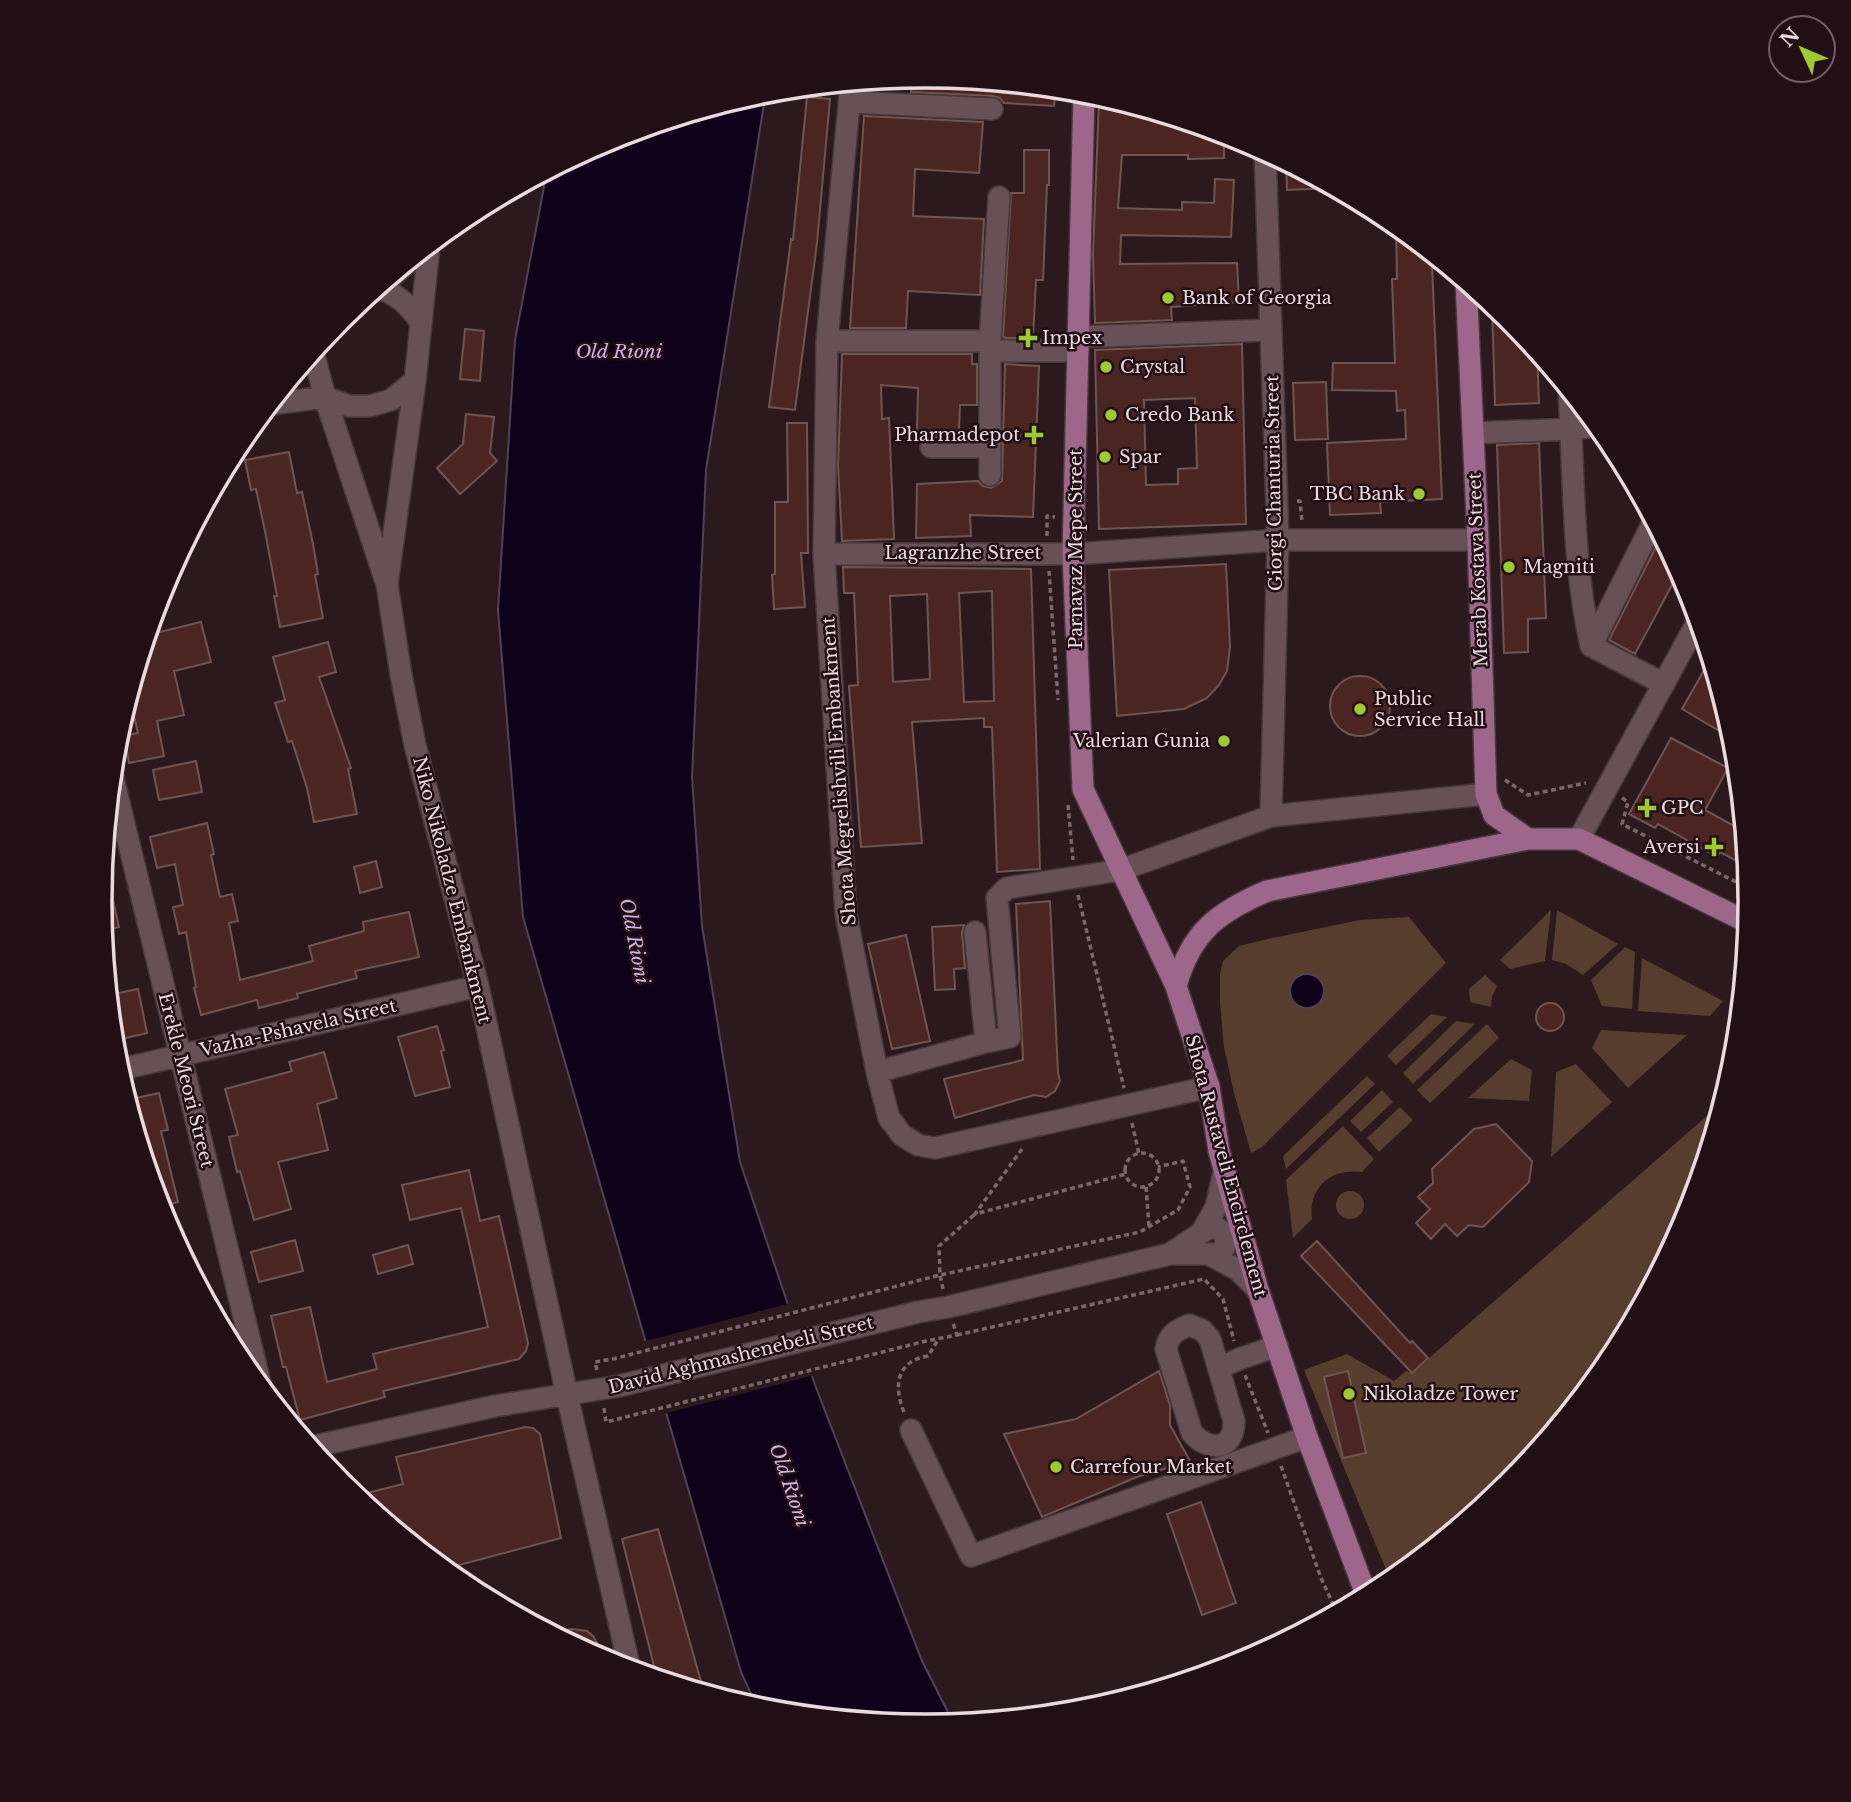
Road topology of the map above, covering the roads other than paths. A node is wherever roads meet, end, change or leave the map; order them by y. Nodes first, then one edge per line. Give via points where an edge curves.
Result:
1 (851, 92) edge
2 (1084, 103) edge
3 (992, 109) dead end
4 (1265, 162) edge
5 (999, 197) dead end
6 (428, 258) edge
7 (387, 291) edge
8 (1467, 293) edge
9 (420, 321) junction
10 (1271, 330) junction
11 (827, 341) junction
12 (1078, 344) junction
13 (990, 346) junction
14 (316, 363) edge
15 (415, 381) junction
16 (325, 397) junction
17 (283, 402) edge
18 (1570, 405) edge
19 (1586, 427) edge
20 (1572, 429) junction
21 (1473, 433) junction
22 (931, 447) dead end
23 (990, 447) junction
24 (990, 475) dead end
25 (1649, 530) edge
26 (1278, 540) junction
27 (1478, 540) junction
28 (824, 554) junction
29 (1073, 554) junction
30 (387, 584) junction
31 (1693, 631) edge
32 (1591, 646) junction
33 (1664, 684) junction
34 (1486, 794) junction
35 (118, 801) edge
36 (1272, 816) junction
37 (1528, 839) junction
38 (1579, 839) junction
39 (1121, 870) junction
40 (1738, 918) edge
41 (975, 932) dead end
42 (478, 986) junction
43 (1176, 986) junction
44 (986, 1042) junction
45 (180, 1055) junction
46 (130, 1067) edge
47 (877, 1072) junction
48 (1209, 1087) junction
49 (1225, 1168) junction
50 (1202, 1232) junction
51 (1170, 1254) junction
52 (1210, 1255) junction
53 (1258, 1290) junction
54 (1277, 1346) junction
55 (255, 1361) edge
56 (1219, 1368) junction
57 (567, 1395) junction
58 (911, 1430) road end
59 (1307, 1437) junction
60 (321, 1445) edge
61 (1363, 1586) edge
62 (627, 1658) edge

1 - 3 street
1 - 11 street, Shota Megrelishvili Embankment
2 - 12 main road, Parnavaz Mepe Street
4 - 10 street, Giorgi Chanturia Street
5 - 13 street
6 - 9 street
7 - 9 street via 409,306
8 - 21 main road, Merab Kostava Street
9 - 15 street, Niko Nikoladze Embankment
10 - 12 street
10 - 26 street, Giorgi Chanturia Street
11 - 13 street
11 - 28 street, Shota Megrelishvili Embankment
12 - 13 street
12 - 29 main road, Parnavaz Mepe Street
13 - 23 street
14 - 16 street
15 - 16 street via 391,400 370,406 349,406
15 - 30 street, Niko Nikoladze Embankment
16 - 17 street
16 - 30 street
18 - 20 street
19 - 20 street
20 - 21 street
20 - 32 street via 1577,563
21 - 27 main road, Merab Kostava Street
22 - 23 street
23 - 24 street
25 - 32 street
26 - 27 street, Lagranzhe Street
26 - 29 street, Lagranzhe Street
26 - 36 street, Giorgi Chanturia Street
27 - 34 main road, Merab Kostava Street
28 - 29 street, Lagranzhe Street
28 - 47 street, Shota Megrelishvili Embankment via 846,914
29 - 39 main road, Parnavaz Mepe Street via 1083,789
30 - 42 street, Niko Nikoladze Embankment via 415,745
31 - 33 street
32 - 33 street
33 - 38 street
34 - 36 street
34 - 37 main road via 1494,815
35 - 45 street, Erekle Meori Street
36 - 39 street
37 - 38 main road
37 - 43 main road via 1266,891 1235,905 1207,926 1190,949
38 - 40 main road
39 - 43 main road, Parnavaz Mepe Street
39 - 44 street via 1007,888 997,898 1010,1037
41 - 44 street
42 - 45 street, Vazha-Pshavela Street
42 - 57 street, Niko Nikoladze Embankment
43 - 48 main road, Shota Rustaveli Encirclement
44 - 47 street
45 - 46 street, Vazha-Pshavela Street
45 - 55 street, Erekle Meori Street
47 - 48 street, Shota Megrelishvili Embankment via 889,1118 902,1135 918,1145 935,1147
48 - 49 main road, Shota Rustaveli Encirclement
49 - 50 street, David Aghmashenebeli Street via 1216,1207
49 - 53 main road, Shota Rustaveli Encirclement
50 - 51 street, David Aghmashenebeli Street
50 - 52 street via 1214,1227 1226,1240 1224,1250
51 - 52 street, David Aghmashenebeli Street
51 - 57 street, David Aghmashenebeli Street
52 - 53 street, David Aghmashenebeli Street via 1238,1270
53 - 54 main road, Shota Rustaveli Encirclement
54 - 56 street
54 - 59 main road, Shota Rustaveli Encirclement
56 - 56 street via 1202,1329 1189,1325 1167,1339 1166,1349 1192,1433 1202,1443 1214,1446 1229,1441 1234,1433
57 - 60 street, David Aghmashenebeli Street
57 - 62 street, Niko Nikoladze Embankment
58 - 59 street via 971,1556
59 - 61 main road, Shota Rustaveli Encirclement

